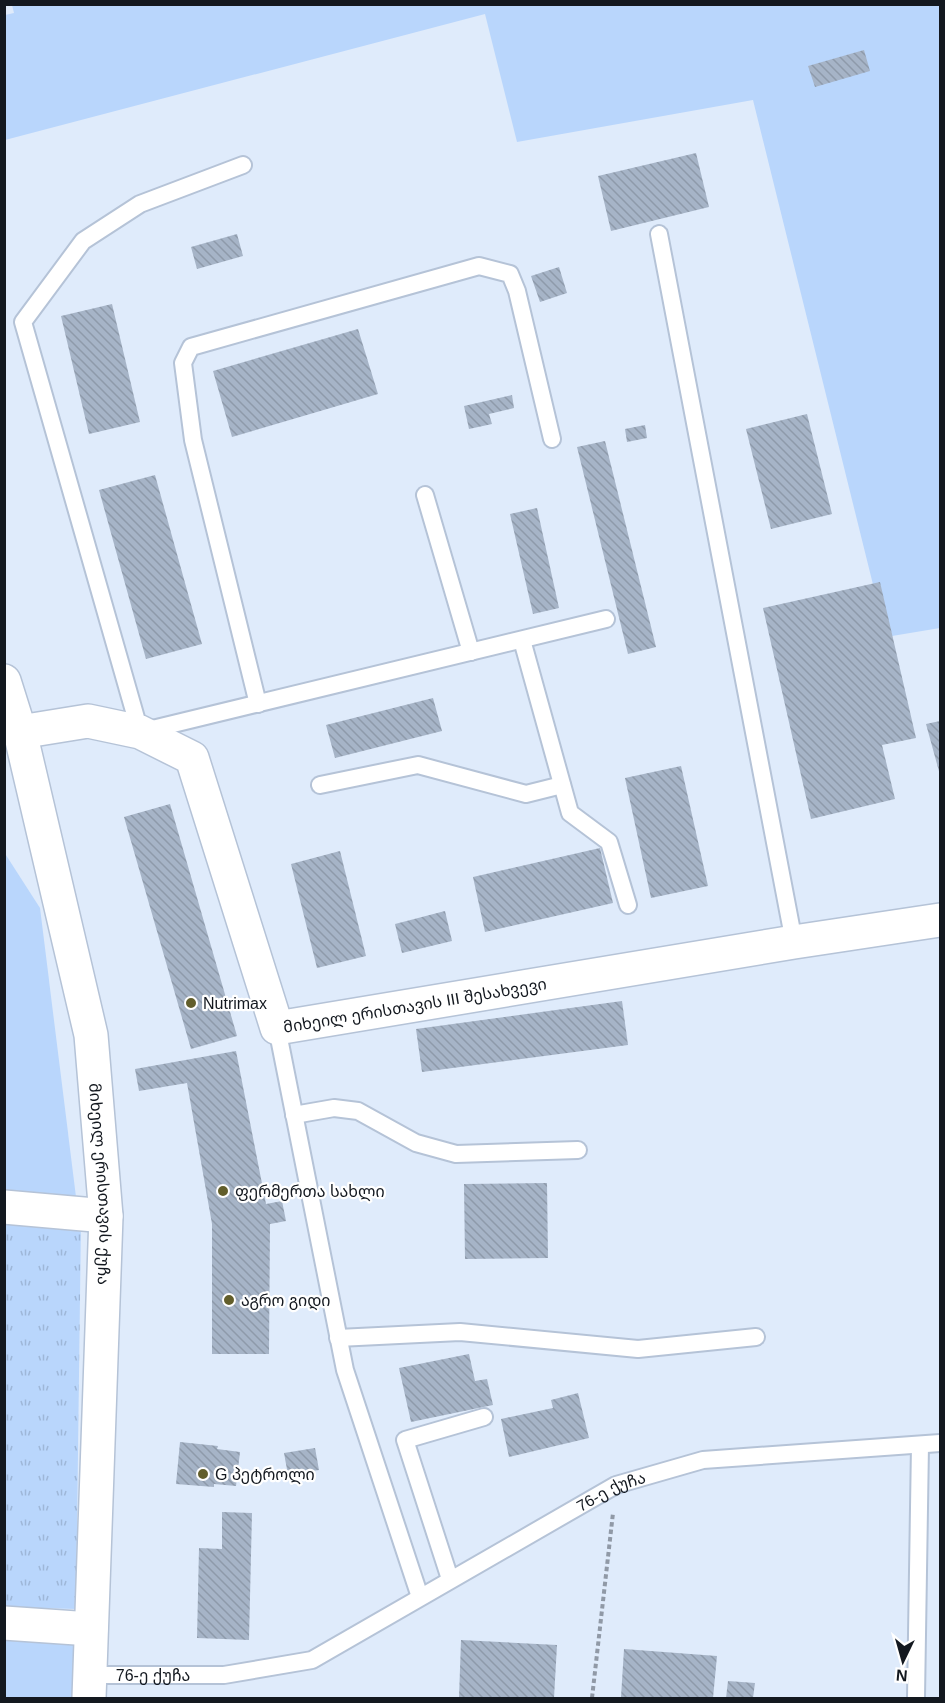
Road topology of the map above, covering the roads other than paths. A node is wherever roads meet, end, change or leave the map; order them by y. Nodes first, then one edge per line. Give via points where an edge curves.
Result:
1 (243, 165) dead end
2 (658, 234) dead end
3 (552, 439) dead end
4 (425, 495) dead end
5 (606, 619) dead end
6 (522, 640) junction
7 (471, 652) junction
8 (4, 681) edge
9 (258, 704) junction
10 (20, 732) junction
11 (140, 732) junction
12 (320, 785) dead end
13 (562, 785) junction
14 (628, 905) dead end
15 (940, 920) edge
16 (794, 942) junction
17 (277, 1028) junction
18 (294, 1115) junction
19 (578, 1150) dead end
20 (4, 1207) edge
21 (106, 1216) junction
22 (756, 1337) dead end
23 (338, 1338) junction
24 (484, 1417) dead end
25 (940, 1443) edge
26 (920, 1445) junction
27 (450, 1579) junction
28 (420, 1597) junction
29 (4, 1623) edge
30 (91, 1629) junction
31 (89, 1687) edge
32 (916, 1698) edge

1 - 11 lane via 140,204 83,242 23,322
2 - 16 lane
3 - 9 lane via 510,274 479,266 191,347 183,363 193,440
4 - 7 lane
5 - 6 lane
6 - 7 lane
6 - 13 lane
7 - 9 lane
8 - 10 street, მიხეილ ერისთავის ქუჩა
9 - 11 lane
10 - 11 street, მიხეილ ერისთავის III შესახვევი via 88,721
10 - 21 street, მიხეილ ერისთავის ქუჩა via 91,1035
11 - 17 street, მიხეილ ერისთავის III შესახვევი via 192,758
12 - 13 lane via 418,765 526,794
13 - 14 lane via 570,813 609,842
15 - 16 street, მიხეილ ერისთავის III შესახვევი
16 - 17 street, მიხეილ ერისთავის III შესახვევი
17 - 18 lane
18 - 19 lane via 334,1108 358,1111 416,1143 456,1154
18 - 23 lane
20 - 21 street
21 - 30 street, მიხეილ ერისთავის ქუჩა
22 - 23 lane via 638,1349 460,1332
23 - 28 lane
24 - 27 lane via 405,1440
25 - 26 lane, 76-ე ქუჩა
26 - 27 lane, 76-ე ქუჩა via 703,1460 616,1485
26 - 32 lane
27 - 28 lane, 76-ე ქუჩა
28 - 31 lane, 76-ე ქუჩა via 312,1660 224,1675
29 - 30 street
30 - 31 street, მიხეილ ერისთავის ქუჩა

